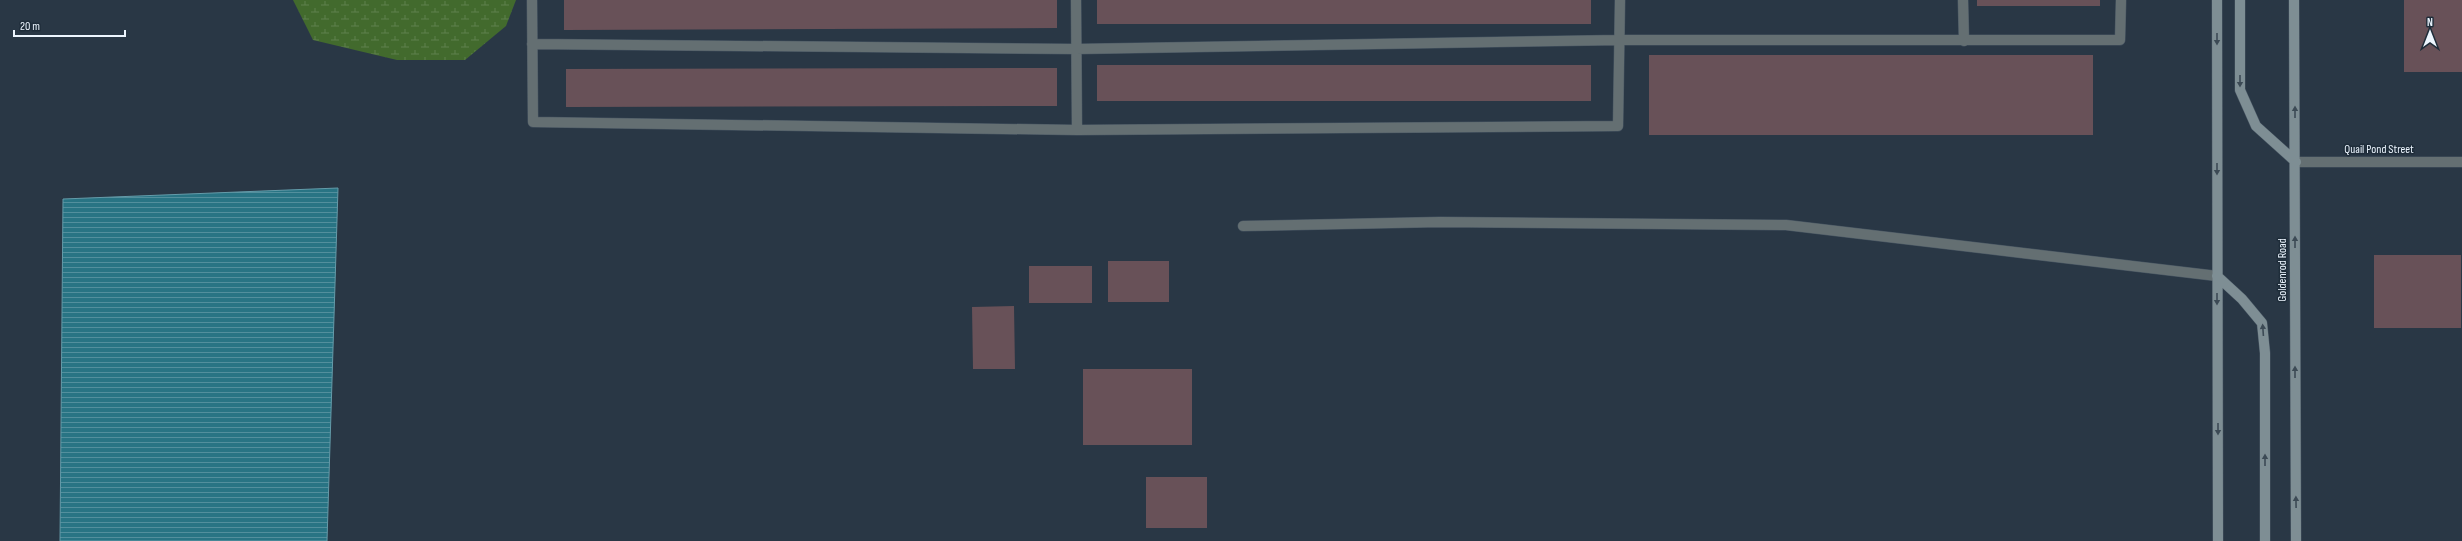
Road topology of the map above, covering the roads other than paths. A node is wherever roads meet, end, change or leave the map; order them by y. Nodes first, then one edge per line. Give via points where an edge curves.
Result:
1 (532, 0) edge
2 (1076, 0) edge
3 (1620, 0) edge
4 (1963, 0) edge
5 (2121, 0) edge
6 (2217, 0) edge
7 (2240, 0) edge
8 (2294, 0) edge
9 (1620, 40) junction
10 (1964, 41) junction
11 (532, 44) junction
12 (1076, 49) junction
13 (1077, 130) junction
14 (2296, 162) junction
15 (2462, 162) edge
16 (1242, 226) dead end
17 (2217, 276) junction
18 (2218, 541) edge
19 (2265, 541) edge
20 (2296, 541) edge

1 - 11 street
2 - 12 street
3 - 9 street
4 - 10 street
5 - 10 street via 2120,40
6 -> 17 main road
7 -> 14 main road via 2240,90 2256,126
14 -> 8 main road, Goldenrod Road
9 - 10 street
9 - 12 street
9 - 13 street via 1618,126
11 - 12 street
11 - 13 street via 533,122
12 - 13 street
14 - 15 street, Quail Pond Street
20 -> 14 main road, Goldenrod Road
16 - 17 street via 1440,222 1786,225
17 -> 18 main road
19 -> 17 main road via 2262,323 2242,299

